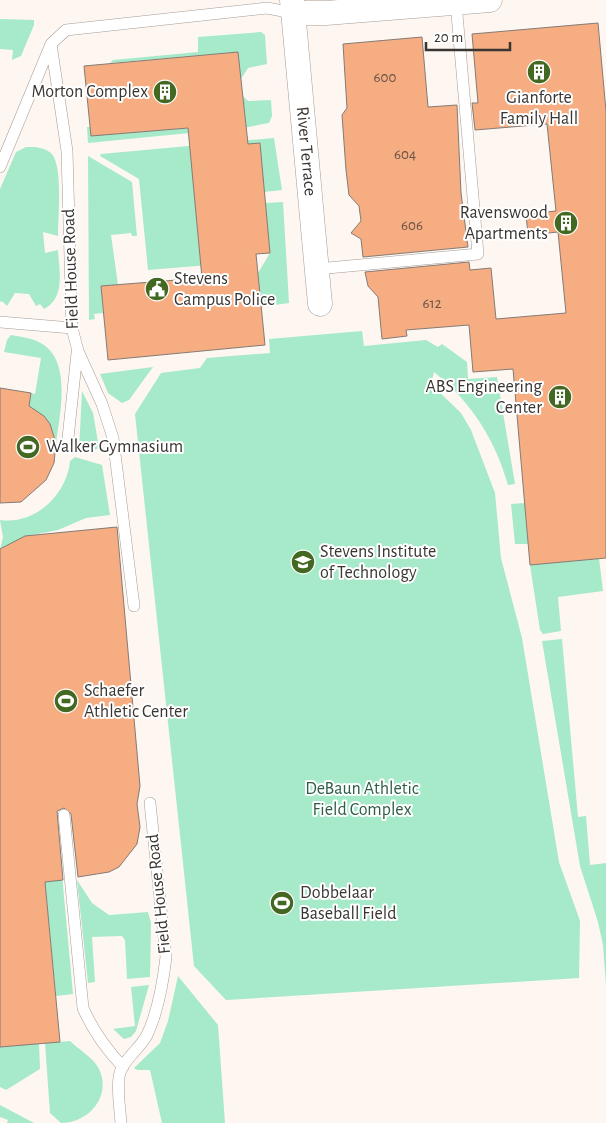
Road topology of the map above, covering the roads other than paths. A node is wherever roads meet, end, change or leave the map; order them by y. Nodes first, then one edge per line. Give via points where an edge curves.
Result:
1 (490, 0) edge
2 (456, 3) junction
3 (292, 7) edge
4 (51, 44) junction
5 (0, 167) edge
6 (316, 269) junction
7 (320, 304) dead end
8 (0, 322) edge
9 (72, 328) junction
10 (78, 351) junction
11 (68, 438) dead end
12 (134, 606) dead end
13 (150, 803) dead end
14 (64, 815) dead end
15 (123, 1067) junction
16 (121, 1123) edge

1 - 2 street
2 - 3 street via 326,13
2 - 6 lane via 478,254
3 - 4 lane via 75,28 66,30
3 - 6 street, River Terrace
4 - 5 lane
4 - 9 lane, Field House Road via 67,151
6 - 7 street, River Terrace
8 - 9 lane
9 - 10 lane, Field House Road
10 - 11 lane
10 - 12 lane, Field House Road via 102,404 112,438
13 - 15 lane, Field House Road via 166,957 151,1024 139,1048
14 - 15 lane via 83,1008 105,1048
15 - 16 lane via 119,1076

